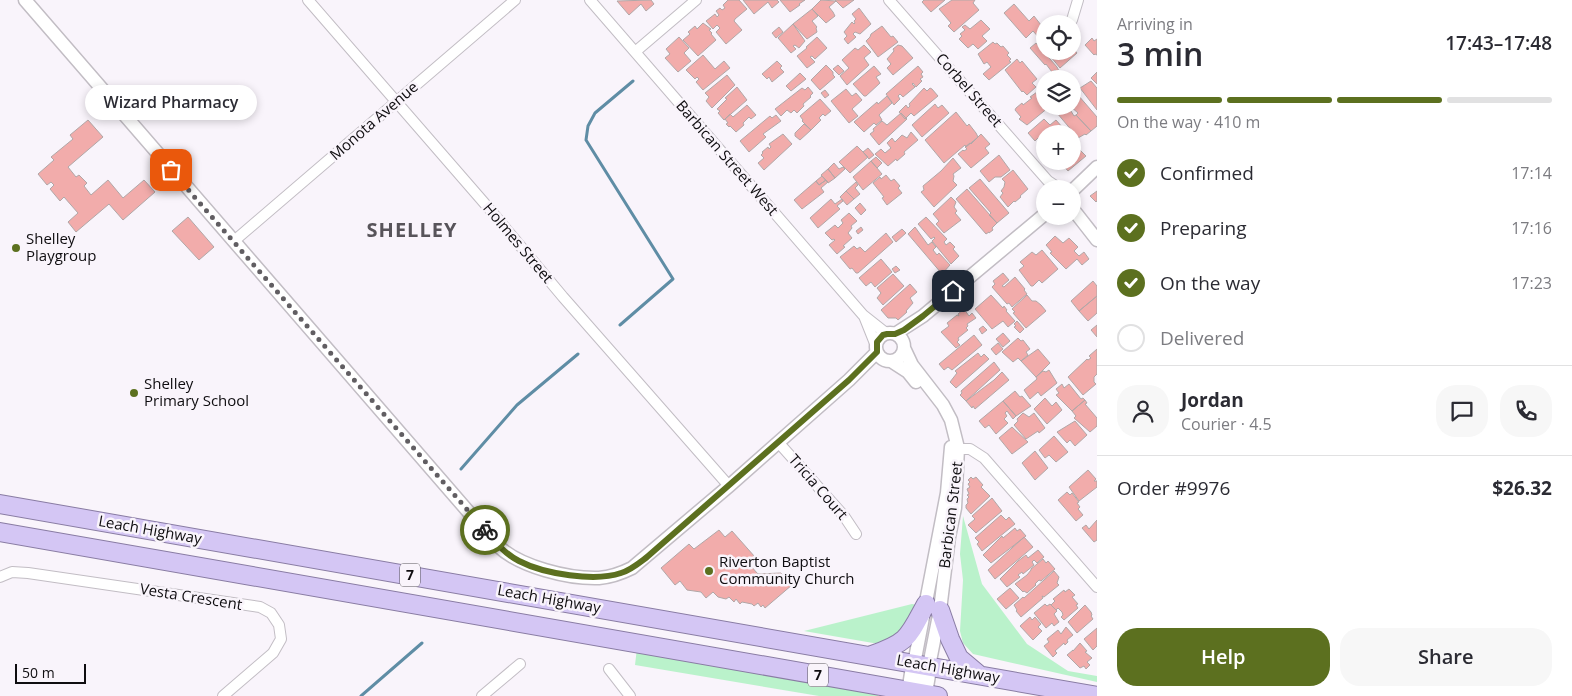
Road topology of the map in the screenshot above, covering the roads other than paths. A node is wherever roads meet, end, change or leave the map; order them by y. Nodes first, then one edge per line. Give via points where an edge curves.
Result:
1 (25, 0) edge
2 (308, 0) edge
3 (515, 0) edge
4 (590, 0) edge
5 (696, 0) edge
6 (890, 0) edge
7 (1078, 0) edge
8 (1074, 15) edge
9 (636, 52) junction
10 (396, 102) junction
11 (1097, 167) edge
12 (1083, 179) edge
13 (1044, 180) edge
14 (1036, 220) edge
15 (1081, 220) edge
16 (1081, 223) edge
17 (1086, 227) junction
18 (1097, 240) edge
19 (234, 241) junction
20 (863, 315) junction
21 (897, 340) junction
22 (882, 355) junction
23 (778, 442) junction
24 (955, 448) junction
25 (729, 486) junction
26 (0, 504) edge
27 (0, 532) edge
28 (856, 534) dead end
29 (0, 577) edge
30 (1097, 587) edge
31 (933, 607) junction
32 (872, 656) junction
33 (520, 664) dead end
34 (922, 665) junction
35 (608, 669) dead end
36 (979, 675) junction
37 (883, 691) edge
38 (921, 694) edge
39 (223, 696) edge
40 (482, 696) edge
41 (630, 696) edge
42 (1097, 696) edge

1 - 19 street
2 - 10 street, Holmes Street
3 - 10 street, Monota Avenue
4 - 9 street, Barbican Street West
5 - 9 street
6 - 13 street, Corbel Street
7 - 8 street
9 - 20 street, Barbican Street West
10 - 19 street, Monota Avenue
10 - 25 street, Holmes Street
11 - 12 street
14 - 21 street
15 - 17 street
16 - 17 street
17 - 18 street
19 - 25 street via 504,551 528,565 590,577 622,573
20 - 21 street, Barbican Street West
20 - 22 street, Barbican Street West
21 - 22 street via 880,338
21 - 22 street via 898,358
21 - 24 street, Barbican Street via 951,420
22 - 23 street
22 - 24 street, Barbican Street via 908,372 931,400
23 - 25 street
23 - 28 street, Tricia Court
24 - 30 street via 970,449 984,458
24 - 31 street, Barbican Street
26 - 32 highway, Leach Highway / 7
27 - 37 highway, Leach Highway / 7
29 - 39 street, Vesta Crescent via 12,572 28,573 260,607 271,613 279,625 281,640 274,652
31 - 32 highway via 904,641
31 - 34 street, Barbican Street
31 - 36 highway via 957,654
32 - 34 highway, Leach Highway / 7
33 - 40 street
34 - 36 highway, Leach Highway / 7
34 - 38 main road
35 - 41 street
36 - 42 highway, Leach Highway / 7
37 - 38 highway, Leach Highway / 7

